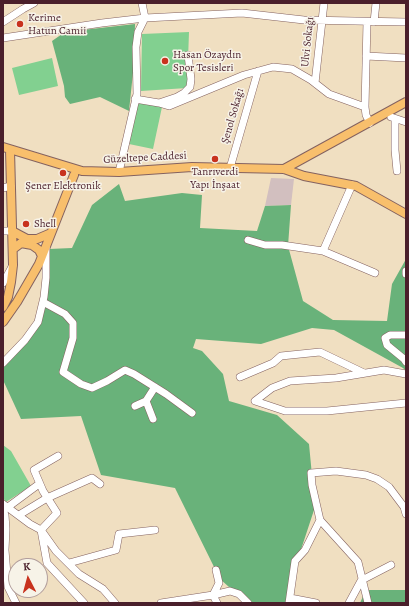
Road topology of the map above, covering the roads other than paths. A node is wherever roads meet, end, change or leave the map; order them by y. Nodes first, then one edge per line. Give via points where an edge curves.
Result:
1 (34, 3) edge
2 (142, 3) edge
3 (324, 3) edge
4 (376, 3) edge
5 (20, 6) edge
6 (144, 18) junction
7 (322, 20) junction
8 (3, 22) edge
9 (370, 22) junction
10 (406, 22) edge
11 (3, 38) edge
12 (188, 55) dead end
13 (366, 56) junction
14 (406, 58) edge
15 (258, 71) junction
16 (315, 83) junction
17 (135, 99) junction
18 (406, 102) edge
19 (159, 103) junction
20 (365, 107) junction
21 (386, 113) junction
22 (395, 119) junction
23 (406, 122) edge
24 (370, 123) junction
25 (5, 150) edge
26 (230, 168) junction
27 (284, 169) junction
28 (72, 171) junction
29 (397, 171) dead end
30 (119, 172) junction
31 (352, 185) junction
32 (7, 187) edge
33 (406, 214) edge
34 (3, 231) edge
35 (12, 231) junction
36 (51, 233) junction
37 (248, 240) dead end
38 (46, 244) junction
39 (13, 249) junction
40 (323, 251) junction
41 (42, 256) junction
42 (13, 265) junction
43 (376, 273) dead end
44 (3, 283) edge
45 (43, 302) junction
46 (3, 307) edge
47 (3, 322) edge
48 (406, 335) edge
49 (406, 362) edge
50 (3, 363) edge
51 (364, 373) junction
52 (406, 374) edge
53 (240, 377) dead end
54 (155, 387) junction
55 (146, 401) junction
56 (406, 403) edge
57 (136, 406) dead end
58 (192, 413) dead end
59 (153, 419) dead end
60 (58, 456) dead end
61 (39, 484) junction
62 (100, 484) dead end
63 (47, 498) junction
64 (406, 500) edge
65 (5, 507) edge
66 (405, 511) edge
67 (19, 515) junction
68 (320, 520) junction
69 (40, 530) junction
70 (155, 530) dead end
71 (4, 549) edge
72 (70, 563) junction
73 (391, 565) dead end
74 (216, 570) dead end
75 (362, 579) junction
76 (213, 595) junction
77 (289, 601) edge
78 (16, 603) edge
79 (84, 603) edge
80 (115, 603) edge
81 (161, 603) edge
82 (217, 603) edge
83 (248, 603) edge
84 (316, 603) edge
85 (349, 603) edge
86 (368, 603) edge

1 - 5 street
2 - 6 street
3 - 7 street, Ulvi Sokağı
4 - 9 street
5 - 8 street
6 - 7 street via 242,13
6 - 11 street
6 - 17 street via 138,32 136,47
7 - 9 street
7 - 16 street, Ulvi Sokağı
9 - 10 street
9 - 13 street
12 - 19 street via 190,87 177,97
13 - 14 street
13 - 20 street
15 - 16 street via 273,67 292,68
15 - 19 street via 169,106
15 - 26 street, Şenol Sokağı
16 - 20 street via 329,94
17 - 19 street
17 - 30 street
18 - 21 main road
20 - 24 street
21 - 22 street
21 - 24 main road
22 - 23 street
22 - 29 street
24 - 27 main road
25 - 28 main road, Güzeltepe Caddesi
25 - 32 main road
26 - 27 main road, Güzeltepe Caddesi
26 - 30 main road, Güzeltepe Caddesi via 192,167
27 - 31 main road via 304,176
28 - 30 main road, Güzeltepe Caddesi
28 - 36 main road
31 - 33 main road
31 - 40 street
32 - 35 main road
34 - 35 street
35 - 36 main road via 27,239 37,239
35 - 39 main road
36 - 38 main road
37 - 40 street via 265,245 288,245
38 - 41 main road
38 - 45 street
39 - 41 main road via 21,243 32,245
39 - 42 main road
40 - 43 street
41 - 47 main road via 31,279
42 - 44 street
42 - 46 main road via 8,297
45 - 50 street via 38,322
45 - 54 street via 65,314 73,323 73,338 63,372 92,388 125,370
48 - 49 street via 390,335 385,338 387,345
51 - 52 street via 384,370
51 - 53 street via 320,352 281,356 273,364
51 - 56 street via 290,381 272,388 255,401 285,411 327,411
54 - 55 street
54 - 58 street
55 - 57 street
55 - 59 street
60 - 61 street via 34,470
61 - 63 street
61 - 65 street
62 - 63 street via 92,478
63 - 67 street
63 - 69 street via 58,513
64 - 66 street
65 - 67 street
65 - 71 street
66 - 68 street via 389,487 377,479 336,471 311,473
67 - 69 street
68 - 75 street via 358,562
68 - 77 street via 305,550 295,561
69 - 72 street via 56,551
69 - 79 street via 47,564
70 - 72 street via 119,534 116,550
71 - 78 street via 8,587
72 - 80 street via 79,574 103,589
73 - 75 street
74 - 76 street via 219,583
75 - 85 street
75 - 86 street
76 - 81 street
76 - 82 street
76 - 83 street via 230,591
77 - 84 street

